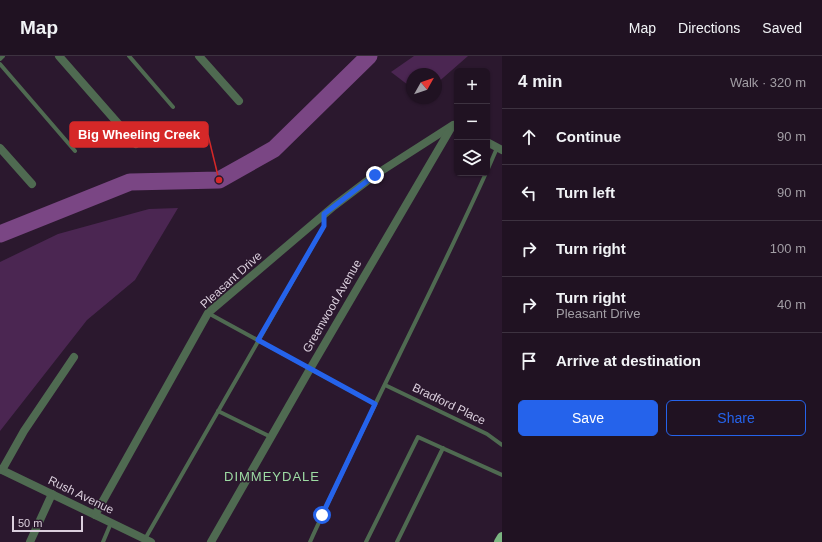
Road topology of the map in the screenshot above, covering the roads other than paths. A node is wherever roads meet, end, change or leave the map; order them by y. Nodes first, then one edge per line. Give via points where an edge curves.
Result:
1 (3, 56) edge
2 (59, 56) edge
3 (129, 56) edge
4 (199, 56) edge
5 (0, 59) edge
6 (0, 64) edge
7 (239, 101) dead end
8 (173, 107) dead end
9 (454, 127) edge
10 (454, 128) edge
11 (136, 144) dead end
12 (490, 144) edge
13 (0, 148) edge
14 (500, 149) edge
15 (75, 151) dead end
16 (490, 165) edge
17 (484, 176) edge
18 (32, 184) dead end
19 (324, 214) junction
20 (208, 313) junction
21 (258, 340) junction
22 (74, 357) dead end
23 (310, 369) junction
24 (385, 385) junction
25 (375, 404) junction
26 (218, 411) junction
27 (271, 437) junction
28 (502, 445) edge
29 (443, 448) junction
30 (1, 470) edge
31 (502, 474) edge
32 (52, 494) junction
33 (95, 515) junction
34 (111, 523) junction
35 (502, 537) edge
36 (148, 541) edge
37 (30, 542) edge
38 (103, 542) edge
39 (211, 542) edge
40 (310, 542) edge
41 (366, 542) edge
42 (397, 542) edge
43 (499, 542) edge

1 - 5 lane
2 - 11 street
3 - 8 lane
4 - 7 street
6 - 15 lane
9 - 19 street, Pleasant Drive via 375,175
10 - 23 street, Greenwood Avenue
12 - 14 street
13 - 18 street
14 - 16 lane
17 - 24 lane via 459,234
19 - 20 street, Pleasant Drive
19 - 21 lane via 324,226
20 - 21 lane
20 - 33 street, Pleasant Drive
21 - 23 lane
21 - 26 lane
22 - 30 street, Rush Avenue
23 - 25 lane
23 - 27 street, Greenwood Avenue
24 - 25 lane
24 - 28 lane, Bradford Place via 487,434
25 - 40 lane
26 - 27 lane
26 - 36 lane
27 - 39 street, Greenwood Avenue
29 - 31 lane
29 - 41 lane via 418,437
29 - 42 lane
30 - 32 street, Rush Avenue
32 - 33 street, Rush Avenue
32 - 37 street
33 - 34 street, Rush Avenue
34 - 36 street, Rush Avenue
34 - 38 lane
35 - 43 main road

